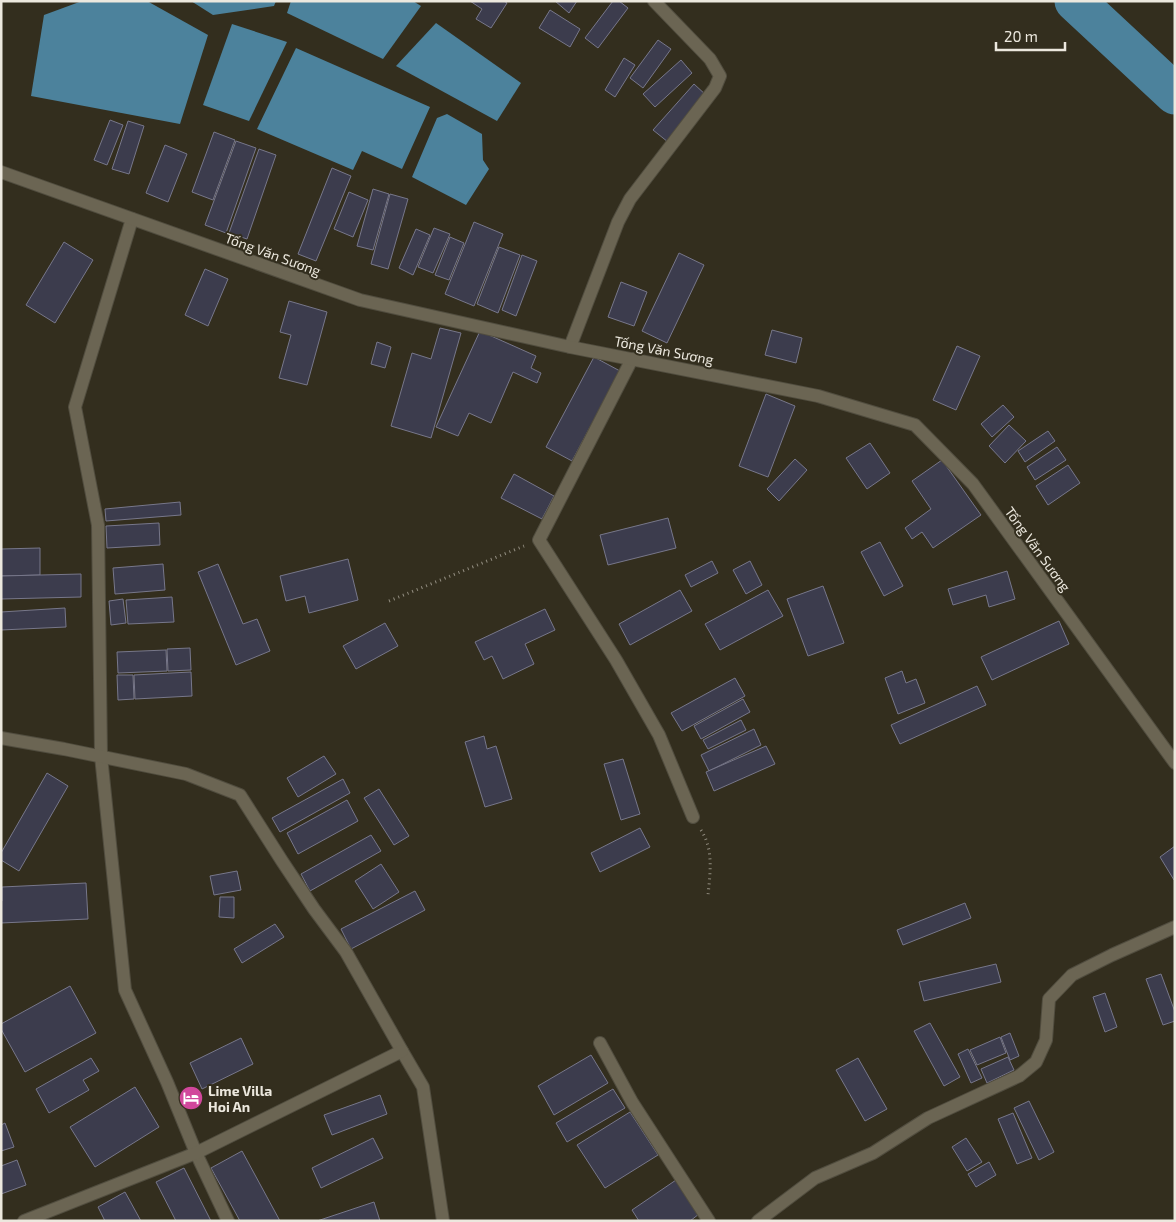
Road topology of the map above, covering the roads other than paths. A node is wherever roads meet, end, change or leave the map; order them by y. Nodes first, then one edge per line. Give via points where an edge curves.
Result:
1 (654, 1) edge
2 (1, 172) edge
3 (132, 219) junction
4 (570, 347) junction
5 (632, 359) junction
6 (1, 738) edge
7 (101, 756) junction
8 (1175, 763) edge
9 (693, 817) road end
10 (1175, 926) edge
11 (600, 1042) dead end
12 (402, 1052) junction
13 (196, 1153) junction
14 (24, 1221) edge
15 (228, 1221) edge
16 (443, 1221) edge
17 (709, 1221) edge
18 (758, 1221) edge

1 - 4 street via 710,59 720,76 715,88 630,199
2 - 3 street, Tống Văn Sương
3 - 4 street, Tống Văn Sương via 360,300
3 - 7 street via 75,407 98,525
4 - 5 street, Tống Văn Sương
5 - 8 street, Tống Văn Sương via 818,396 915,425 973,484
5 - 9 street via 539,540 616,660 659,735
6 - 7 street
7 - 12 street via 186,774 240,795 346,952
7 - 13 street via 125,990
10 - 18 street via 1072,974 1049,999 1046,1040 1036,1062 1019,1076 928,1118 873,1153 815,1178
11 - 17 street via 632,1102
12 - 13 street
12 - 16 street via 423,1087
13 - 14 street
13 - 15 street

